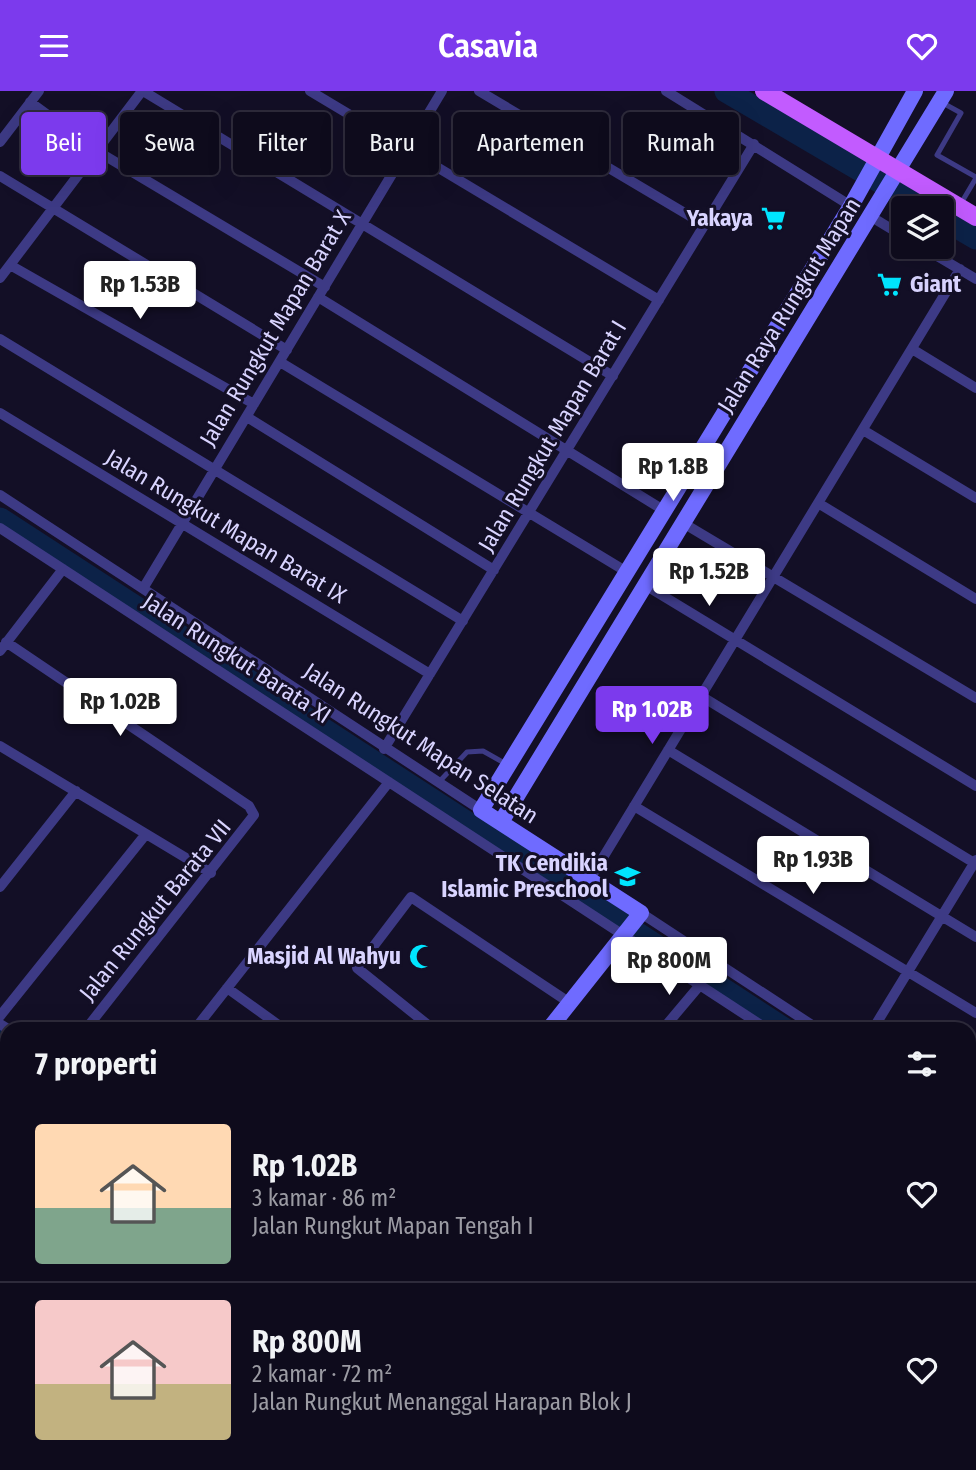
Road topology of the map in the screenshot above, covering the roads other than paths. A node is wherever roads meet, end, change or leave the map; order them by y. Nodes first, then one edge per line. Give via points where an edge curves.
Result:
1 (39, 91) edge
2 (143, 91) edge
3 (310, 91) edge
4 (442, 91) edge
5 (479, 91) edge
6 (666, 91) edge
7 (764, 91) edge
8 (915, 91) edge
9 (943, 96) edge
10 (30, 102) junction
11 (44, 112) edge
12 (345, 112) edge
13 (430, 112) edge
14 (106, 139) edge
15 (0, 142) edge
16 (754, 145) junction
17 (106, 156) edge
18 (872, 167) junction
19 (439, 169) edge
20 (78, 175) edge
21 (392, 175) edge
22 (0, 176) edge
23 (976, 177) edge
24 (894, 179) junction
25 (855, 200) junction
26 (959, 207) junction
27 (52, 209) junction
28 (874, 210) junction
29 (976, 217) edge
30 (362, 224) junction
31 (705, 225) junction
32 (891, 225) edge
33 (943, 259) edge
34 (10, 265) junction
35 (960, 269) junction
36 (0, 278) edge
37 (976, 279) edge
38 (325, 287) junction
39 (318, 297) junction
40 (659, 300) junction
41 (0, 339) edge
42 (912, 349) junction
43 (287, 350) junction
44 (280, 362) junction
45 (755, 363) junction
46 (774, 372) junction
47 (613, 376) junction
48 (976, 388) edge
49 (254, 404) junction
50 (0, 413) edge
51 (247, 417) junction
52 (863, 430) junction
53 (567, 451) junction
54 (215, 470) junction
55 (0, 495) edge
56 (976, 498) edge
57 (818, 503) junction
58 (665, 511) junction
59 (529, 512) junction
60 (682, 523) junction
61 (183, 524) junction
62 (0, 528) edge
63 (63, 569) junction
64 (494, 570) junction
65 (627, 572) junction
66 (772, 578) junction
67 (645, 585) junction
68 (144, 587) junction
69 (976, 599) edge
70 (463, 621) junction
71 (735, 641) junction
72 (3, 647) edge
73 (430, 674) junction
74 (701, 697) junction
75 (976, 698) edge
76 (0, 746) edge
77 (384, 749) junction
78 (668, 750) junction
79 (509, 765) junction
80 (388, 782) junction
81 (438, 783) junction
82 (976, 786) edge
83 (76, 791) junction
84 (634, 806) junction
85 (481, 810) junction
86 (501, 822) junction
87 (146, 834) junction
88 (975, 862) edge
89 (211, 873) junction
90 (590, 879) junction
91 (0, 887) edge
92 (639, 915) junction
93 (942, 916) junction
94 (624, 934) junction
95 (976, 937) edge
96 (908, 972) junction
97 (700, 985) junction
98 (227, 988) junction
99 (570, 1003) junction
100 (976, 1013) edge
101 (0, 1016) edge
102 (92, 1022) edge
103 (200, 1022) edge
104 (274, 1022) edge
105 (424, 1022) edge
106 (555, 1022) edge
107 (669, 1022) edge
108 (756, 1022) edge
109 (807, 1022) edge
110 (877, 1022) edge

1 - 10 street
2 - 14 street
2 - 30 street
3 - 12 street
4 - 13 street, Jalan Rungkut Mapan Barat X
5 - 31 street
6 - 16 street
7 - 18 main road
8 - 18 street, Jalan Raya Rungkut Mapan
9 - 23 lane via 961,113 937,155
9 - 24 street, Jalan Raya Rungkut Mapan
10 - 11 street
10 - 15 street
16 - 25 street
16 - 31 street, Jalan Rungkut Mapan Barat I
17 - 38 street
18 - 24 main road
18 - 25 street, Jalan Raya Rungkut Mapan
19 - 40 street
20 - 27 street
21 - 30 street, Jalan Rungkut Mapan Barat X
22 - 27 street
23 - 26 lane
24 - 26 main road
24 - 28 street, Jalan Raya Rungkut Mapan
25 - 45 street, Jalan Raya Rungkut Mapan
26 - 29 main road
27 - 34 street
27 - 43 street
28 - 32 street
28 - 46 street, Jalan Raya Rungkut Mapan
30 - 38 street, Jalan Rungkut Mapan Barat X
30 - 47 street
31 - 40 street, Jalan Rungkut Mapan Barat I
33 - 35 street
34 - 36 street
34 - 49 street
35 - 37 street
35 - 42 street
38 - 39 street, Jalan Rungkut Mapan Barat X
39 - 43 street, Jalan Rungkut Mapan Barat X
39 - 53 street
40 - 47 street, Jalan Rungkut Mapan Barat I
41 - 54 street
42 - 48 street
42 - 52 street
43 - 44 street, Jalan Rungkut Mapan Barat X
44 - 49 street, Jalan Rungkut Mapan Barat X
44 - 59 street
45 - 46 street
45 - 58 street, Jalan Raya Rungkut Mapan
46 - 60 street, Jalan Raya Rungkut Mapan
47 - 53 street, Jalan Rungkut Mapan Barat I
49 - 51 street, Jalan Rungkut Mapan Barat X
50 - 61 street, Jalan Rungkut Mapan Barat IX
51 - 54 street, Jalan Rungkut Mapan Barat X
51 - 64 street
52 - 56 street
52 - 57 street
53 - 58 street
53 - 59 street, Jalan Rungkut Mapan Barat I
54 - 61 street, Jalan Rungkut Mapan Barat X
54 - 70 street
55 - 68 street, Jalan Rungkut Mapan Selatan
57 - 66 street
57 - 69 street
58 - 65 street, Jalan Raya Rungkut Mapan
59 - 64 street, Jalan Rungkut Mapan Barat I
59 - 65 street
60 - 66 street
60 - 67 street, Jalan Raya Rungkut Mapan
61 - 68 street, Jalan Rungkut Mapan Barat X
61 - 73 street, Jalan Rungkut Mapan Barat IX
62 - 63 street, Jalan Rungkut Barata XI
63 - 72 street
63 - 80 street, Jalan Rungkut Barata XI
64 - 70 street, Jalan Rungkut Mapan Barat I
65 - 79 street, Jalan Raya Rungkut Mapan
66 - 71 street
66 - 75 street
67 - 71 street
67 - 86 street, Jalan Raya Rungkut Mapan
68 - 77 street, Jalan Rungkut Mapan Selatan
70 - 73 street, Jalan Rungkut Mapan Barat I
71 - 74 street
71 - 82 street
72 - 89 street, Jalan Rungkut Barata VII via 250,806 254,815
73 - 77 street, Jalan Rungkut Mapan Barat I
74 - 78 street
74 - 88 street
76 - 83 street
77 - 81 street, Jalan Rungkut Mapan Selatan
78 - 84 street
78 - 93 street
79 - 81 lane via 475,750 467,752
79 - 85 street, Jalan Raya Rungkut Mapan
80 - 94 street, Jalan Rungkut Barata XI
80 - 98 street
81 - 85 street, Jalan Rungkut Mapan Selatan
83 - 87 street
83 - 91 street
84 - 90 street
84 - 96 street
85 - 86 street, Jalan Rungkut Mapan Selatan
86 - 90 street, Jalan Rungkut Mapan Selatan
87 - 89 street
87 - 101 street
88 - 93 street
89 - 102 street, Jalan Rungkut Barata VII
90 - 92 street, Jalan Rungkut Mapan Selatan
92 - 94 street
92 - 109 street, Jalan Rungkut Mapan Selatan
93 - 95 street
93 - 96 street
94 - 97 street, Jalan Rungkut Barata XI
94 - 99 street
96 - 100 street
96 - 110 street
97 - 107 street
97 - 108 street, Jalan Rungkut Barata XI
98 - 103 street
98 - 104 street
99 - 105 street via 411,897 357,968
99 - 106 street

